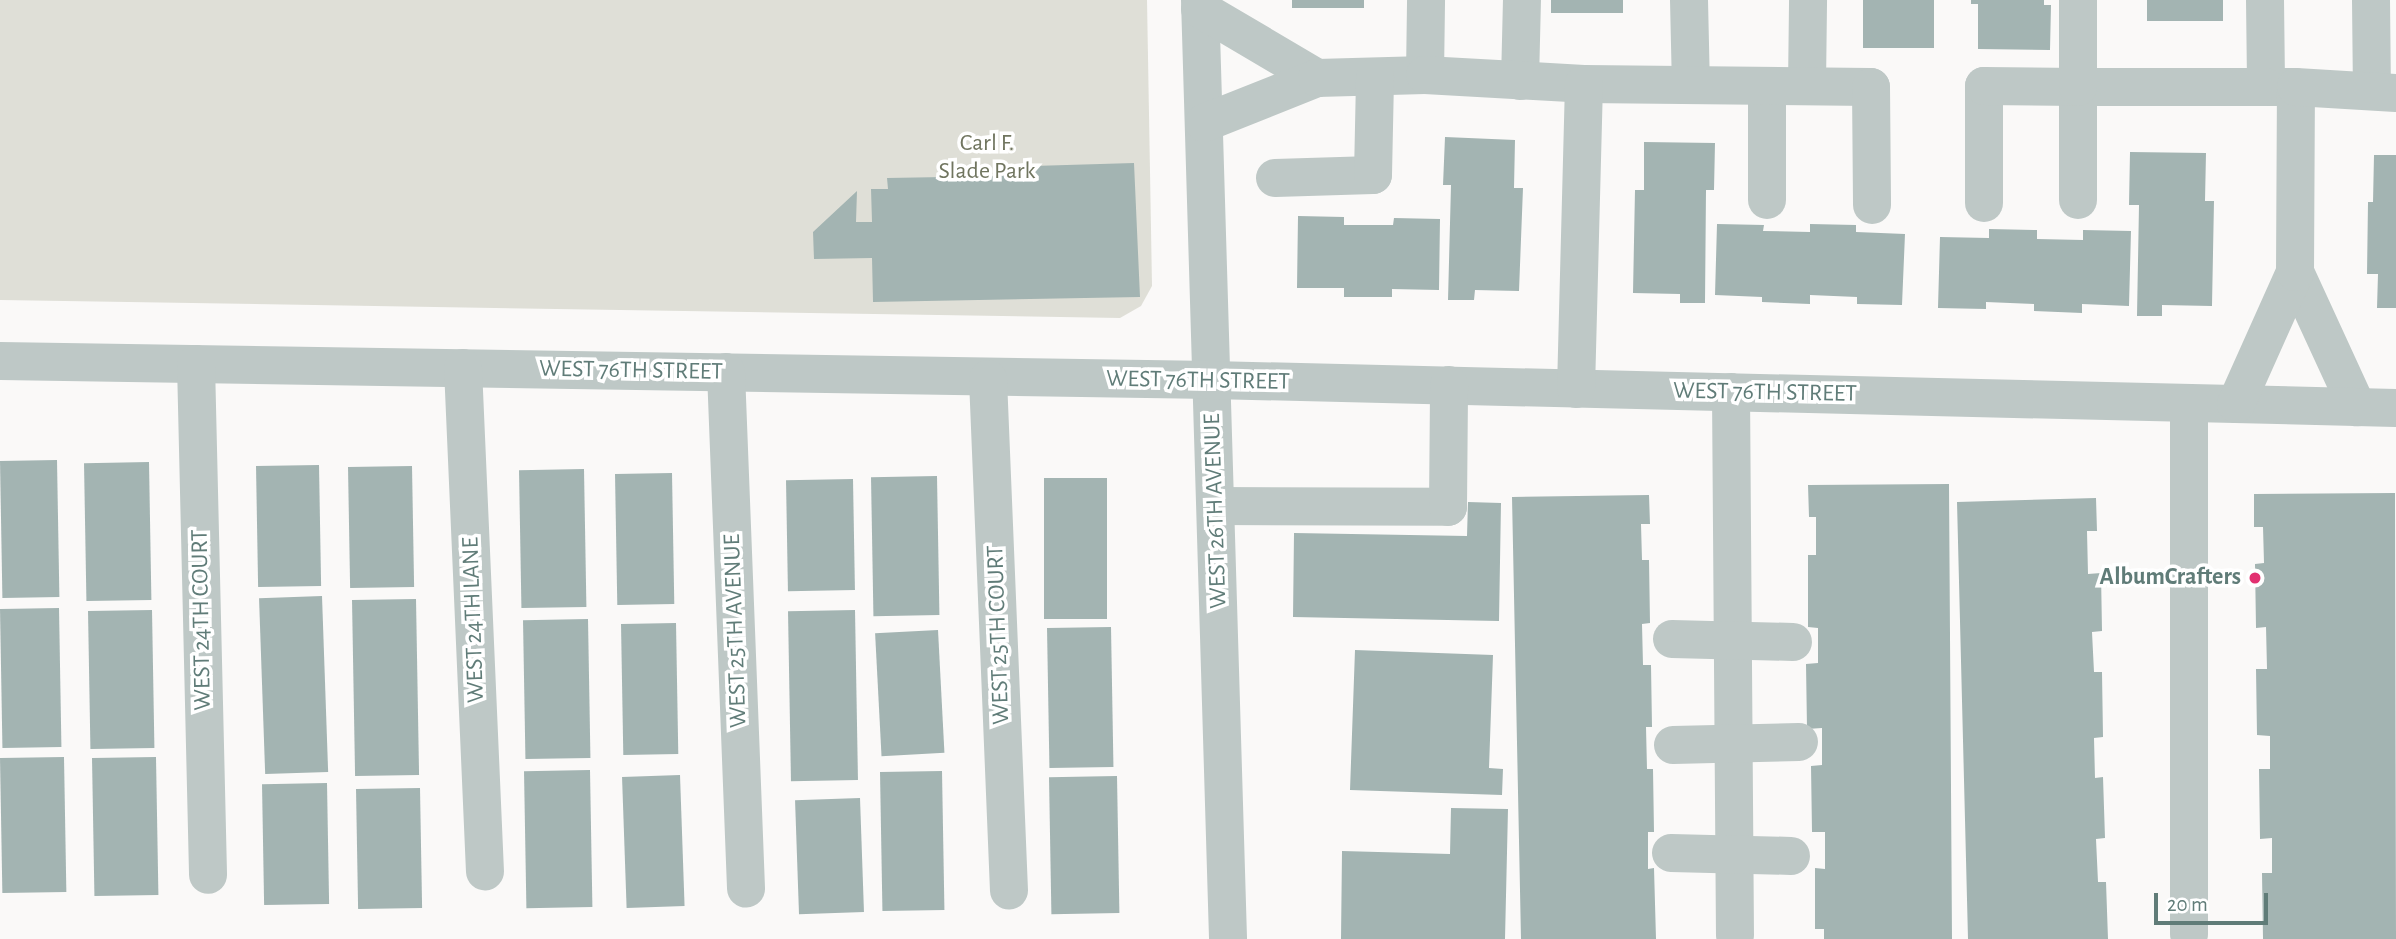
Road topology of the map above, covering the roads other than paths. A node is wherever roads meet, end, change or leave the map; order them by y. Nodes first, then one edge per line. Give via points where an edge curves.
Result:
1 (1426, 0) edge
2 (1522, 0) edge
3 (1689, 0) edge
4 (1808, 0) edge
5 (2078, 0) edge
6 (2265, 0) edge
7 (2371, 0) edge
8 (1200, 4) edge
9 (1426, 75) junction
10 (1317, 78) junction
11 (1374, 78) junction
12 (1520, 81) junction
13 (1584, 84) junction
14 (1691, 85) junction
15 (1766, 86) junction
16 (1807, 86) junction
17 (2078, 87) junction
18 (2281, 87) junction
19 (2384, 92) edge
20 (1204, 123) junction
21 (1275, 178) dead end
22 (1767, 200) dead end
23 (2078, 200) dead end
24 (1984, 203) dead end
25 (1872, 205) dead end
26 (2295, 272) junction
27 (0, 361) edge
28 (196, 364) junction
29 (463, 368) junction
30 (726, 372) junction
31 (988, 379) junction
32 (1212, 380) junction
33 (1449, 385) junction
34 (1576, 389) junction
35 (1731, 392) junction
36 (2189, 403) junction
37 (2236, 404) junction
38 (2357, 407) junction
39 (2396, 408) edge
40 (1216, 506) junction
41 (1672, 639) dead end
42 (1732, 640) junction
43 (1793, 642) dead end
44 (1799, 742) dead end
45 (1734, 744) junction
46 (1673, 745) dead end
47 (1671, 853) dead end
48 (1734, 855) junction
49 (1791, 856) dead end
50 (485, 872) dead end
51 (208, 876) dead end
52 (746, 889) dead end
53 (1009, 891) dead end
54 (2189, 934) dead end
55 (1735, 935) dead end
56 (1228, 939) edge

1 - 9 street
2 - 12 street
3 - 14 street
4 - 16 street
5 - 17 street
6 - 18 street
7 - 19 street
8 - 10 street
8 - 20 street, WEST 26TH AVENUE
9 - 11 street
9 - 12 street
10 - 11 street
10 - 20 street
11 - 21 street via 1373,175
12 - 13 street
13 - 14 street
13 - 34 street
14 - 15 street
15 - 16 street
15 - 22 street
16 - 25 street via 1871,87
17 - 18 street
17 - 23 street
17 - 24 street via 1984,86
18 - 19 street
18 - 26 street
20 - 32 street, WEST 26TH AVENUE
26 - 37 street
26 - 38 street
27 - 28 street, WEST 76TH STREET
28 - 29 street, WEST 76TH STREET
28 - 51 street, WEST 24TH COURT
29 - 30 street, WEST 76TH STREET
29 - 50 street, WEST 24TH LANE
30 - 31 street, WEST 76TH STREET
30 - 52 street, WEST 25TH AVENUE
31 - 32 street, WEST 76TH STREET
31 - 53 street, WEST 25TH COURT
32 - 33 street, WEST 76TH STREET
32 - 40 street, WEST 26TH AVENUE
33 - 34 street, WEST 76TH STREET
33 - 40 street via 1448,507
34 - 35 street, WEST 76TH STREET
35 - 36 street, WEST 76TH STREET
35 - 42 street
36 - 37 street, WEST 76TH STREET
36 - 54 street
37 - 38 street, WEST 76TH STREET
38 - 39 street, WEST 76TH STREET
40 - 56 street, WEST 26TH AVENUE
41 - 42 street
42 - 43 street
42 - 45 street
44 - 45 street
45 - 46 street
45 - 48 street
47 - 48 street
48 - 49 street
48 - 55 street

